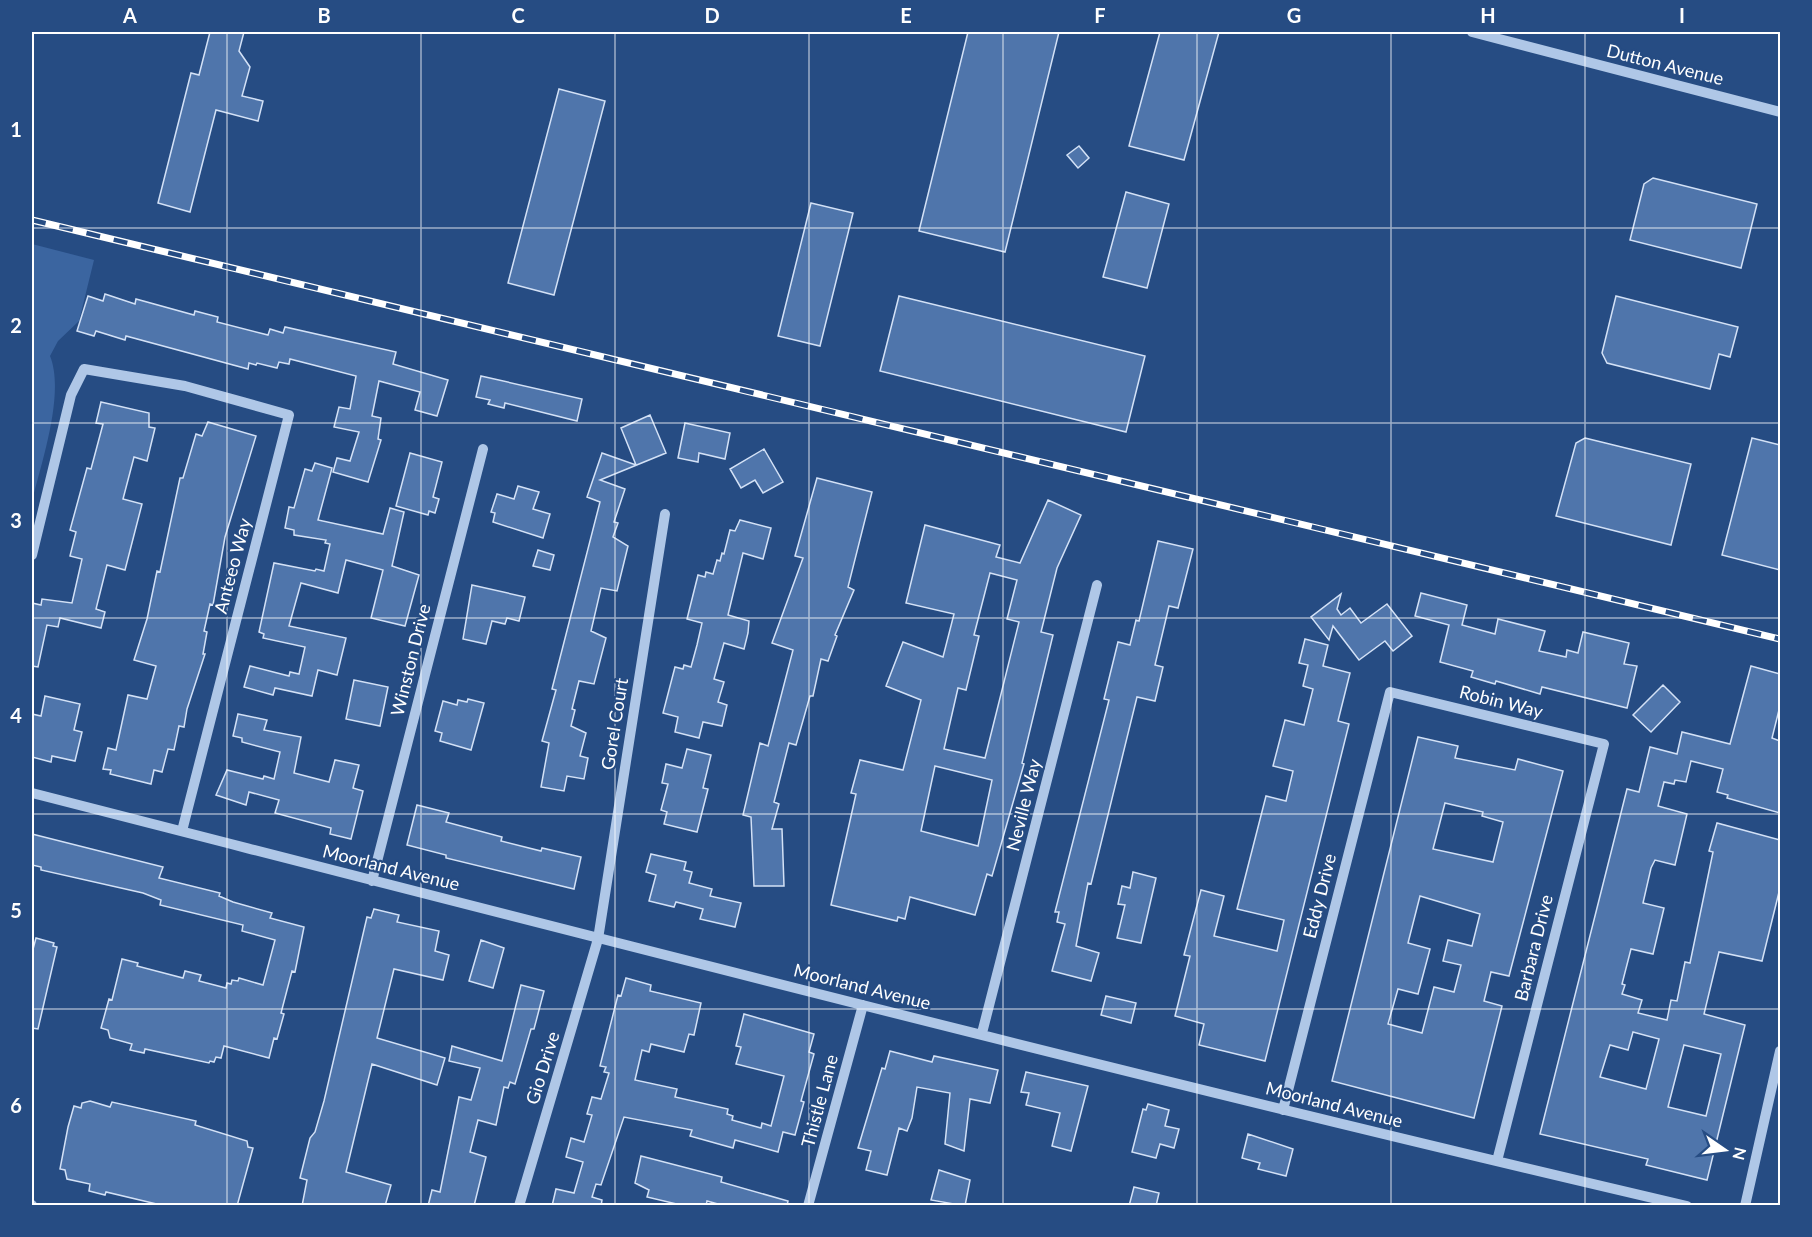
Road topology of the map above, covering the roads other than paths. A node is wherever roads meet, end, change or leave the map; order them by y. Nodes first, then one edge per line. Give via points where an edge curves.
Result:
1 (1472, 32) edge
2 (1780, 111) edge
3 (483, 448) dead end
4 (665, 514) dead end
5 (32, 555) edge
6 (1097, 585) dead end
7 (1390, 692) joint
8 (1604, 744) joint
9 (32, 793) edge
10 (182, 831) junction
11 (372, 880) junction
12 (598, 939) junction
13 (863, 1005) junction
14 (982, 1033) junction
15 (1780, 1051) edge
16 (1283, 1110) junction
17 (1497, 1161) junction
18 (519, 1206) edge
19 (808, 1206) edge
20 (1688, 1206) edge
21 (1744, 1206) edge

1 - 2 street, Dutton Avenue
3 - 11 street, Winston Drive
4 - 12 street, Gorel Court
5 - 10 street, Anteeo Way via 71,395 84,369 185,386 289,414
6 - 14 street, Neville Way
7 - 8 street, Robin Way
7 - 16 street, Eddy Drive
8 - 17 street, Barbara Drive
9 - 10 street, Moorland Avenue
10 - 11 street, Moorland Avenue
11 - 12 street, Moorland Avenue
12 - 13 street, Moorland Avenue
12 - 18 street, Gio Drive
13 - 14 street, Moorland Avenue
13 - 19 street, Thistle Lane
14 - 16 street, Moorland Avenue
15 - 21 street
16 - 17 street, Moorland Avenue
17 - 20 street, Moorland Avenue

